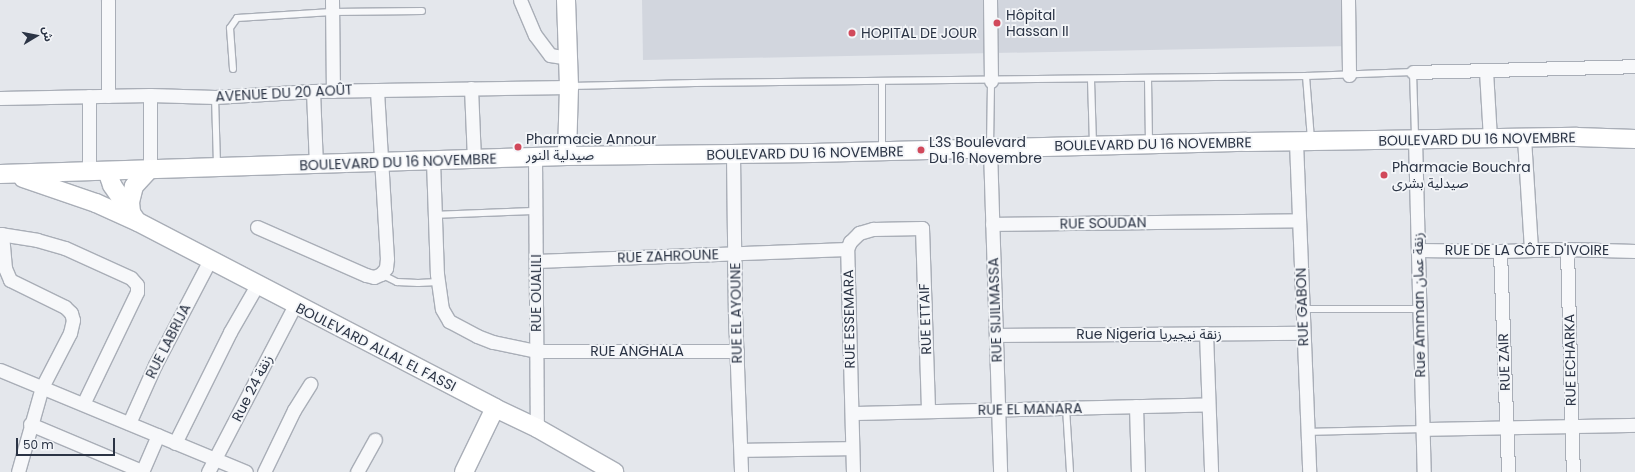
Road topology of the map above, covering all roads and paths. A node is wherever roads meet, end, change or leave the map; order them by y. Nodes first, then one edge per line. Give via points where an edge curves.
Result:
1 (108, 0) edge
2 (520, 0) edge
3 (566, 0) edge
4 (990, 0) edge
5 (1348, 0) edge
6 (332, 6) edge
7 (422, 11) dead end
8 (568, 58) junction
9 (1635, 66) edge
10 (233, 69) dead end
11 (1486, 71) junction
12 (1413, 72) junction
13 (1349, 75) junction
14 (1306, 76) junction
15 (1148, 79) junction
16 (1091, 80) junction
17 (991, 81) junction
18 (882, 82) junction
19 (569, 86) junction
20 (471, 88) junction
21 (377, 90) junction
22 (313, 91) junction
23 (333, 91) junction
24 (150, 95) junction
25 (89, 96) junction
26 (108, 96) junction
27 (215, 97) junction
28 (0, 98) edge
29 (1490, 138) junction
30 (1524, 138) junction
31 (1415, 139) junction
32 (1635, 139) edge
33 (1303, 142) junction
34 (1149, 145) junction
35 (1093, 146) junction
36 (990, 149) junction
37 (882, 151) junction
38 (733, 155) junction
39 (567, 156) junction
40 (535, 157) junction
41 (474, 159) junction
42 (433, 161) junction
43 (382, 163) junction
44 (316, 165) junction
45 (216, 168) junction
46 (150, 169) junction
47 (98, 171) junction
48 (3, 174) edge
49 (96, 203) junction
50 (536, 211) junction
51 (436, 215) junction
52 (134, 217) junction
53 (1299, 220) junction
54 (992, 224) junction
55 (257, 227) dead end
56 (922, 228) joint
57 (1, 234) edge
58 (847, 249) junction
59 (1567, 249) junction
60 (1418, 250) junction
61 (1531, 250) junction
62 (1500, 251) junction
63 (1635, 251) edge
64 (735, 254) junction
65 (210, 260) junction
66 (536, 262) junction
67 (382, 274) junction
68 (438, 282) junction
69 (257, 285) junction
70 (295, 305) junction
71 (1302, 308) junction
72 (1420, 309) junction
73 (1303, 333) junction
74 (1206, 334) junction
75 (996, 335) junction
76 (536, 351) junction
77 (737, 351) junction
78 (0, 370) edge
79 (310, 384) dead end
80 (42, 387) junction
81 (83, 404) junction
82 (1208, 404) junction
83 (1136, 406) junction
84 (495, 408) junction
85 (1066, 408) junction
86 (998, 409) junction
87 (928, 411) junction
88 (852, 413) junction
89 (129, 423) junction
90 (30, 424) junction
91 (1635, 425) edge
92 (1572, 426) junction
93 (1506, 427) junction
94 (537, 428) junction
95 (1422, 429) junction
96 (1307, 432) junction
97 (158, 435) junction
98 (375, 440) dead end
99 (175, 443) junction
100 (852, 448) junction
101 (741, 450) junction
102 (215, 459) junction
103 (18, 472) edge
104 (142, 472) edge
105 (208, 472) edge
106 (246, 472) edge
107 (264, 472) edge
108 (357, 472) edge
109 (464, 472) edge
110 (614, 472) edge
111 (741, 472) edge
112 (853, 472) edge
113 (1000, 472) edge
114 (1070, 472) edge
115 (1138, 472) edge
116 (1210, 472) edge
117 (1309, 472) edge
118 (1424, 472) edge
119 (1508, 472) edge
120 (1573, 472) edge

1 - 26 street
2 - 8 street via 535,35 550,55
3 - 8 street
4 - 17 street
5 - 13 street
6 - 7 lane
6 - 10 lane via 237,18 230,28
6 - 23 street
8 - 19 street
9 - 11 street
11 - 12 street
11 - 29 street
12 - 13 lane
12 - 31 lane
13 - 14 lane
14 - 15 lane
14 - 33 lane
15 - 16 lane
15 - 34 lane
16 - 17 lane
16 - 35 lane
17 - 18 lane
17 - 36 lane
18 - 19 lane
18 - 37 lane
19 - 20 street, AVENUE DU 20 AOÛT
19 - 39 street
20 - 21 street, AVENUE DU 20 AOÛT
20 - 41 street
21 - 23 street, AVENUE DU 20 AOÛT
21 - 43 street
22 - 23 street, AVENUE DU 20 AOÛT
22 - 27 street, AVENUE DU 20 AOÛT
22 - 44 street
24 - 26 street, AVENUE DU 20 AOÛT
24 - 27 street, AVENUE DU 20 AOÛT
24 - 46 street
25 - 26 street, AVENUE DU 20 AOÛT
25 - 28 street, AVENUE DU 20 AOÛT
25 - 47 street
27 - 45 lane
29 - 30 street, BOULEVARD DU 16 NOVEMBRE
29 - 31 street, BOULEVARD DU 16 NOVEMBRE
30 - 32 street, BOULEVARD DU 16 NOVEMBRE
30 - 61 street
31 - 33 street, BOULEVARD DU 16 NOVEMBRE
31 - 60 street, Rue Amman زنقة عمان
33 - 34 street, BOULEVARD DU 16 NOVEMBRE
33 - 53 street, RUE GABON
34 - 35 street, BOULEVARD DU 16 NOVEMBRE
35 - 36 street, BOULEVARD DU 16 NOVEMBRE
36 - 37 street, BOULEVARD DU 16 NOVEMBRE
36 - 54 street, RUE SIJILMASSA
37 - 38 street, BOULEVARD DU 16 NOVEMBRE
38 - 39 street, BOULEVARD DU 16 NOVEMBRE
38 - 64 street, RUE EL AYOUNE
39 - 40 street, BOULEVARD DU 16 NOVEMBRE
40 - 41 street, BOULEVARD DU 16 NOVEMBRE
40 - 50 street, RUE OUALILI
41 - 42 street, BOULEVARD DU 16 NOVEMBRE
42 - 43 street, BOULEVARD DU 16 NOVEMBRE
42 - 51 street, RUE ANGHALA
43 - 44 street, BOULEVARD DU 16 NOVEMBRE
43 - 67 street via 387,259
44 - 45 street, BOULEVARD DU 16 NOVEMBRE
45 - 46 street, BOULEVARD DU 16 NOVEMBRE
46 - 47 street, BOULEVARD DU 16 NOVEMBRE
46 - 52 street via 134,186 130,202
47 - 48 street, BOULEVARD DU 16 NOVEMBRE
47 - 49 street via 91,189
47 - 52 street, BOULEVARD ALLAL EL FASSI via 112,185
48 - 49 street, BOULEVARD ALLAL EL FASSI via 54,187
49 - 52 street, BOULEVARD ALLAL EL FASSI
50 - 51 lane
50 - 66 street, RUE OUALILI
51 - 68 street, RUE ANGHALA
52 - 65 street, BOULEVARD ALLAL EL FASSI
53 - 54 street, RUE SOUDAN
53 - 71 street, RUE GABON
54 - 75 street, RUE SIJILMASSA
55 - 67 street via 366,275 374,277
56 - 58 street, RUE ESSEMARA via 866,231 854,236
56 - 87 street, RUE ETTAIF
57 - 80 street via 5,268 10,280 65,307 73,320 70,333
57 - 81 street via 65,248 131,278 136,285 137,292
58 - 64 street, RUE ZAHROUNE
58 - 88 street, RUE ESSEMARA
59 - 61 street, RUE DE LA CÔTE D'IVOIRE
59 - 63 street, RUE DE LA CÔTE D'IVOIRE
59 - 92 street, RUE ECHARKA
60 - 62 street, RUE DE LA CÔTE D'IVOIRE
60 - 72 street, Rue Amman زنقة عمان
61 - 62 street, RUE DE LA CÔTE D'IVOIRE
62 - 93 street, RUE ZAIR
64 - 66 street, RUE ZAHROUNE
64 - 77 street, RUE EL AYOUNE
65 - 69 street, BOULEVARD ALLAL EL FASSI
65 - 89 street, RUE LABRIJA via 155,365
66 - 76 street, RUE OUALILI
67 - 68 lane via 397,282
68 - 76 street, RUE ANGHALA via 442,309 449,321 492,342
69 - 70 street, BOULEVARD ALLAL EL FASSI
69 - 99 street via 230,332
70 - 84 street, BOULEVARD ALLAL EL FASSI
70 - 102 street, Rue 24 زنقة
71 - 72 lane
71 - 73 street, RUE GABON
72 - 95 street, Rue Amman زنقة عمان
73 - 74 street, Rue Nigeria زنقة نيجيريا
73 - 96 street, RUE GABON
74 - 75 street, Rue Nigeria زنقة نيجيريا
74 - 82 street
75 - 86 street, RUE SIJILMASSA
76 - 77 street, RUE ANGHALA
76 - 94 street, RUE OUALILI
77 - 101 street, RUE EL AYOUNE
78 - 80 street
79 - 107 street via 294,410
80 - 81 street
80 - 90 street
81 - 89 street
82 - 83 street, RUE EL MANARA
82 - 116 street
83 - 85 street, RUE EL MANARA
83 - 115 street
84 - 94 street, BOULEVARD ALLAL EL FASSI
84 - 109 street
85 - 86 street, RUE EL MANARA
85 - 114 lane
86 - 87 street, RUE EL MANARA
86 - 113 street, RUE SIJILMASSA
87 - 88 street, RUE EL MANARA
88 - 100 street, RUE ESSEMARA
89 - 97 street
90 - 103 street
90 - 104 street
91 - 92 street
92 - 93 street
92 - 120 street, RUE ECHARKA
93 - 95 street
93 - 119 street, RUE ZAIR
94 - 110 street, BOULEVARD ALLAL EL FASSI
95 - 96 lane
95 - 118 street, Rue Amman زنقة عمان
96 - 117 street, RUE GABON
97 - 99 street
97 - 104 street
98 - 108 street
99 - 102 street
100 - 101 street
100 - 112 street, RUE ESSEMARA
101 - 111 street, RUE EL AYOUNE
102 - 105 street, Rue 24 زنقة
102 - 106 street

